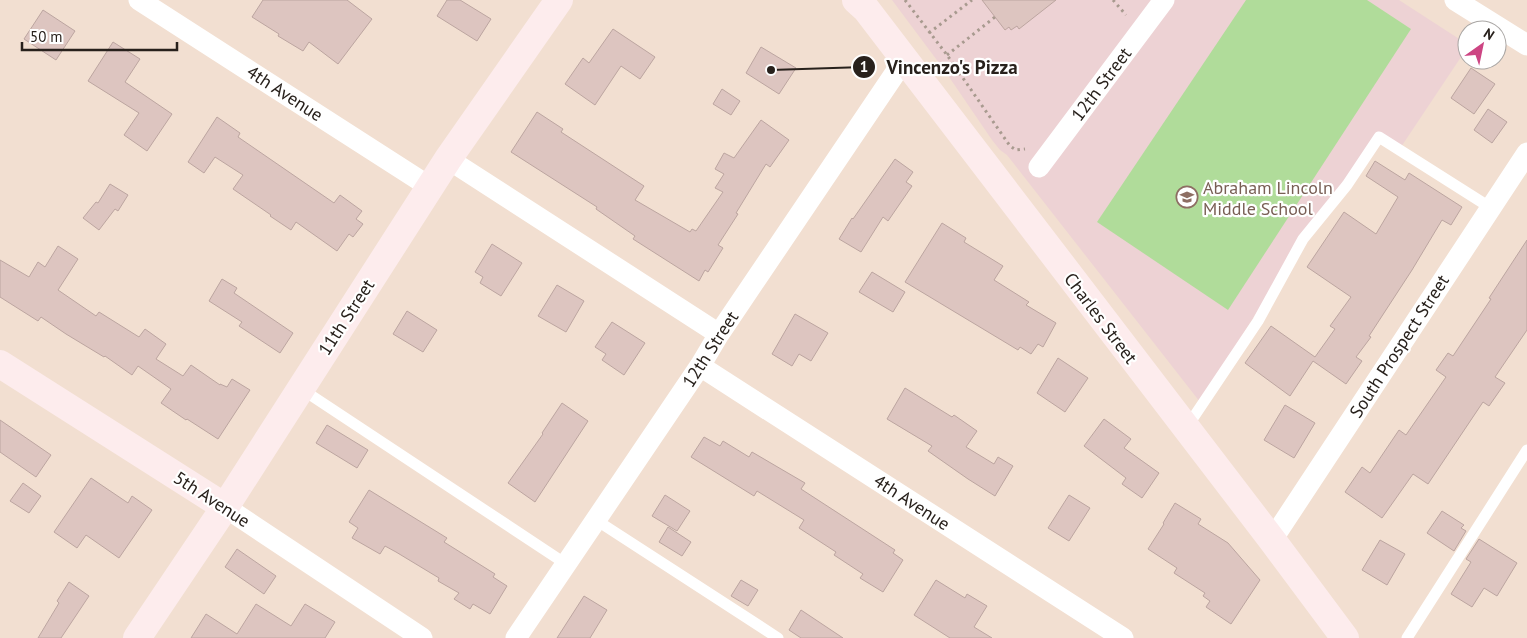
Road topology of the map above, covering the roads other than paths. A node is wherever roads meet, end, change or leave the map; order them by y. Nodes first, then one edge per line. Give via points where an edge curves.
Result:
1 (139, 0) edge
2 (559, 0) edge
3 (856, 0) edge
4 (1164, 0) edge
5 (1455, 0) edge
6 (1527, 46) edge
7 (904, 60) junction
8 (1527, 152) edge
9 (448, 159) junction
10 (1039, 167) dead end
11 (430, 187) junction
12 (1491, 208) junction
13 (719, 334) junction
14 (0, 364) edge
15 (700, 366) junction
16 (300, 388) junction
17 (1186, 428) junction
18 (1527, 450) edge
19 (225, 507) junction
20 (596, 520) junction
21 (1272, 540) junction
22 (566, 564) junction
23 (137, 638) edge
24 (422, 638) edge
25 (516, 638) edge
26 (778, 638) edge
27 (1123, 638) edge
28 (1345, 638) edge
29 (1407, 638) edge

1 - 11 street, 4th Avenue
2 - 9 main road, 11th Street
3 - 7 main road, Charles Street
4 - 10 street, 12th Street
5 - 6 street
7 - 13 street, 12th Street
7 - 17 main road, Charles Street
8 - 12 street, South Prospect Street
9 - 11 main road, 11th Street
9 - 13 street
11 - 16 main road, 11th Street
12 - 17 lane via 1379,138 1347,185 1303,239 1258,321
12 - 21 street, South Prospect Street
13 - 15 street, 12th Street
14 - 19 main road, 5th Avenue
15 - 20 street, 12th Street
15 - 27 street, 4th Avenue
16 - 19 main road, 11th Street
16 - 22 lane
17 - 21 main road, Charles Street
18 - 29 lane
19 - 23 main road, 11th Street
19 - 24 street, 5th Avenue
20 - 22 street, 12th Street
20 - 26 lane
21 - 28 main road, Charles Street
22 - 25 street, 12th Street

